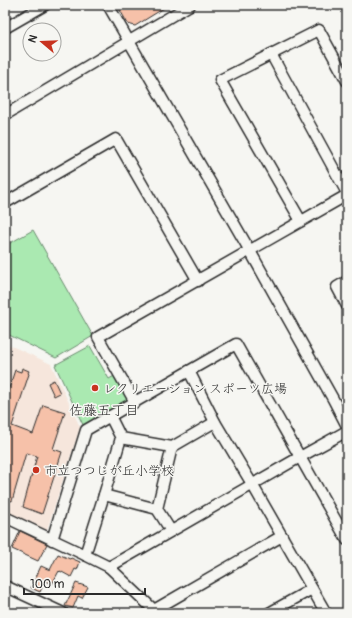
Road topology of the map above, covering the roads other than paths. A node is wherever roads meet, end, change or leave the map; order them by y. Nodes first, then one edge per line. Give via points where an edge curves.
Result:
1 (45, 5) edge
2 (108, 5) edge
3 (190, 5) edge
4 (31, 8) edge
5 (5, 28) edge
6 (129, 41) junction
7 (271, 54) junction
8 (347, 81) edge
9 (5, 115) edge
10 (347, 194) edge
11 (5, 203) edge
12 (300, 221) junction
13 (250, 251) junction
14 (198, 280) junction
15 (347, 281) edge
16 (347, 306) edge
17 (189, 371) junction
18 (135, 402) junction
19 (110, 416) junction
20 (215, 422) junction
21 (347, 426) edge
22 (347, 431) edge
23 (122, 438) junction
24 (172, 447) junction
25 (300, 457) junction
26 (252, 484) junction
27 (104, 495) junction
28 (157, 509) junction
29 (5, 517) edge
30 (171, 531) junction
31 (282, 536) junction
32 (52, 540) junction
33 (347, 540) edge
34 (85, 555) junction
35 (109, 567) junction
36 (5, 586) edge
37 (312, 589) junction
38 (154, 612) edge
39 (63, 613) edge
40 (269, 613) edge
41 (326, 613) edge

1 - 4 street
2 - 6 street
3 - 6 street
4 - 5 street
6 - 9 street
6 - 13 street
7 - 8 street via 319,30
7 - 10 street
7 - 12 street via 220,80
10 - 12 street
11 - 14 street via 116,139
12 - 13 street
13 - 14 street
13 - 21 street
14 - 18 street via 98,337
15 - 16 street via 337,287
17 - 18 street
17 - 20 street
17 - 25 street via 236,344
18 - 19 street
19 - 23 street
19 - 32 street via 86,430
20 - 24 street
20 - 26 street
22 - 25 street
23 - 24 street
23 - 27 street
24 - 28 street
25 - 26 street
25 - 33 street
26 - 30 street
26 - 31 street
27 - 28 street
27 - 34 street
28 - 30 street
29 - 32 street
30 - 35 street
31 - 37 street
31 - 38 street
32 - 34 street
34 - 35 street
35 - 38 street
36 - 39 street
37 - 40 street
37 - 41 street

